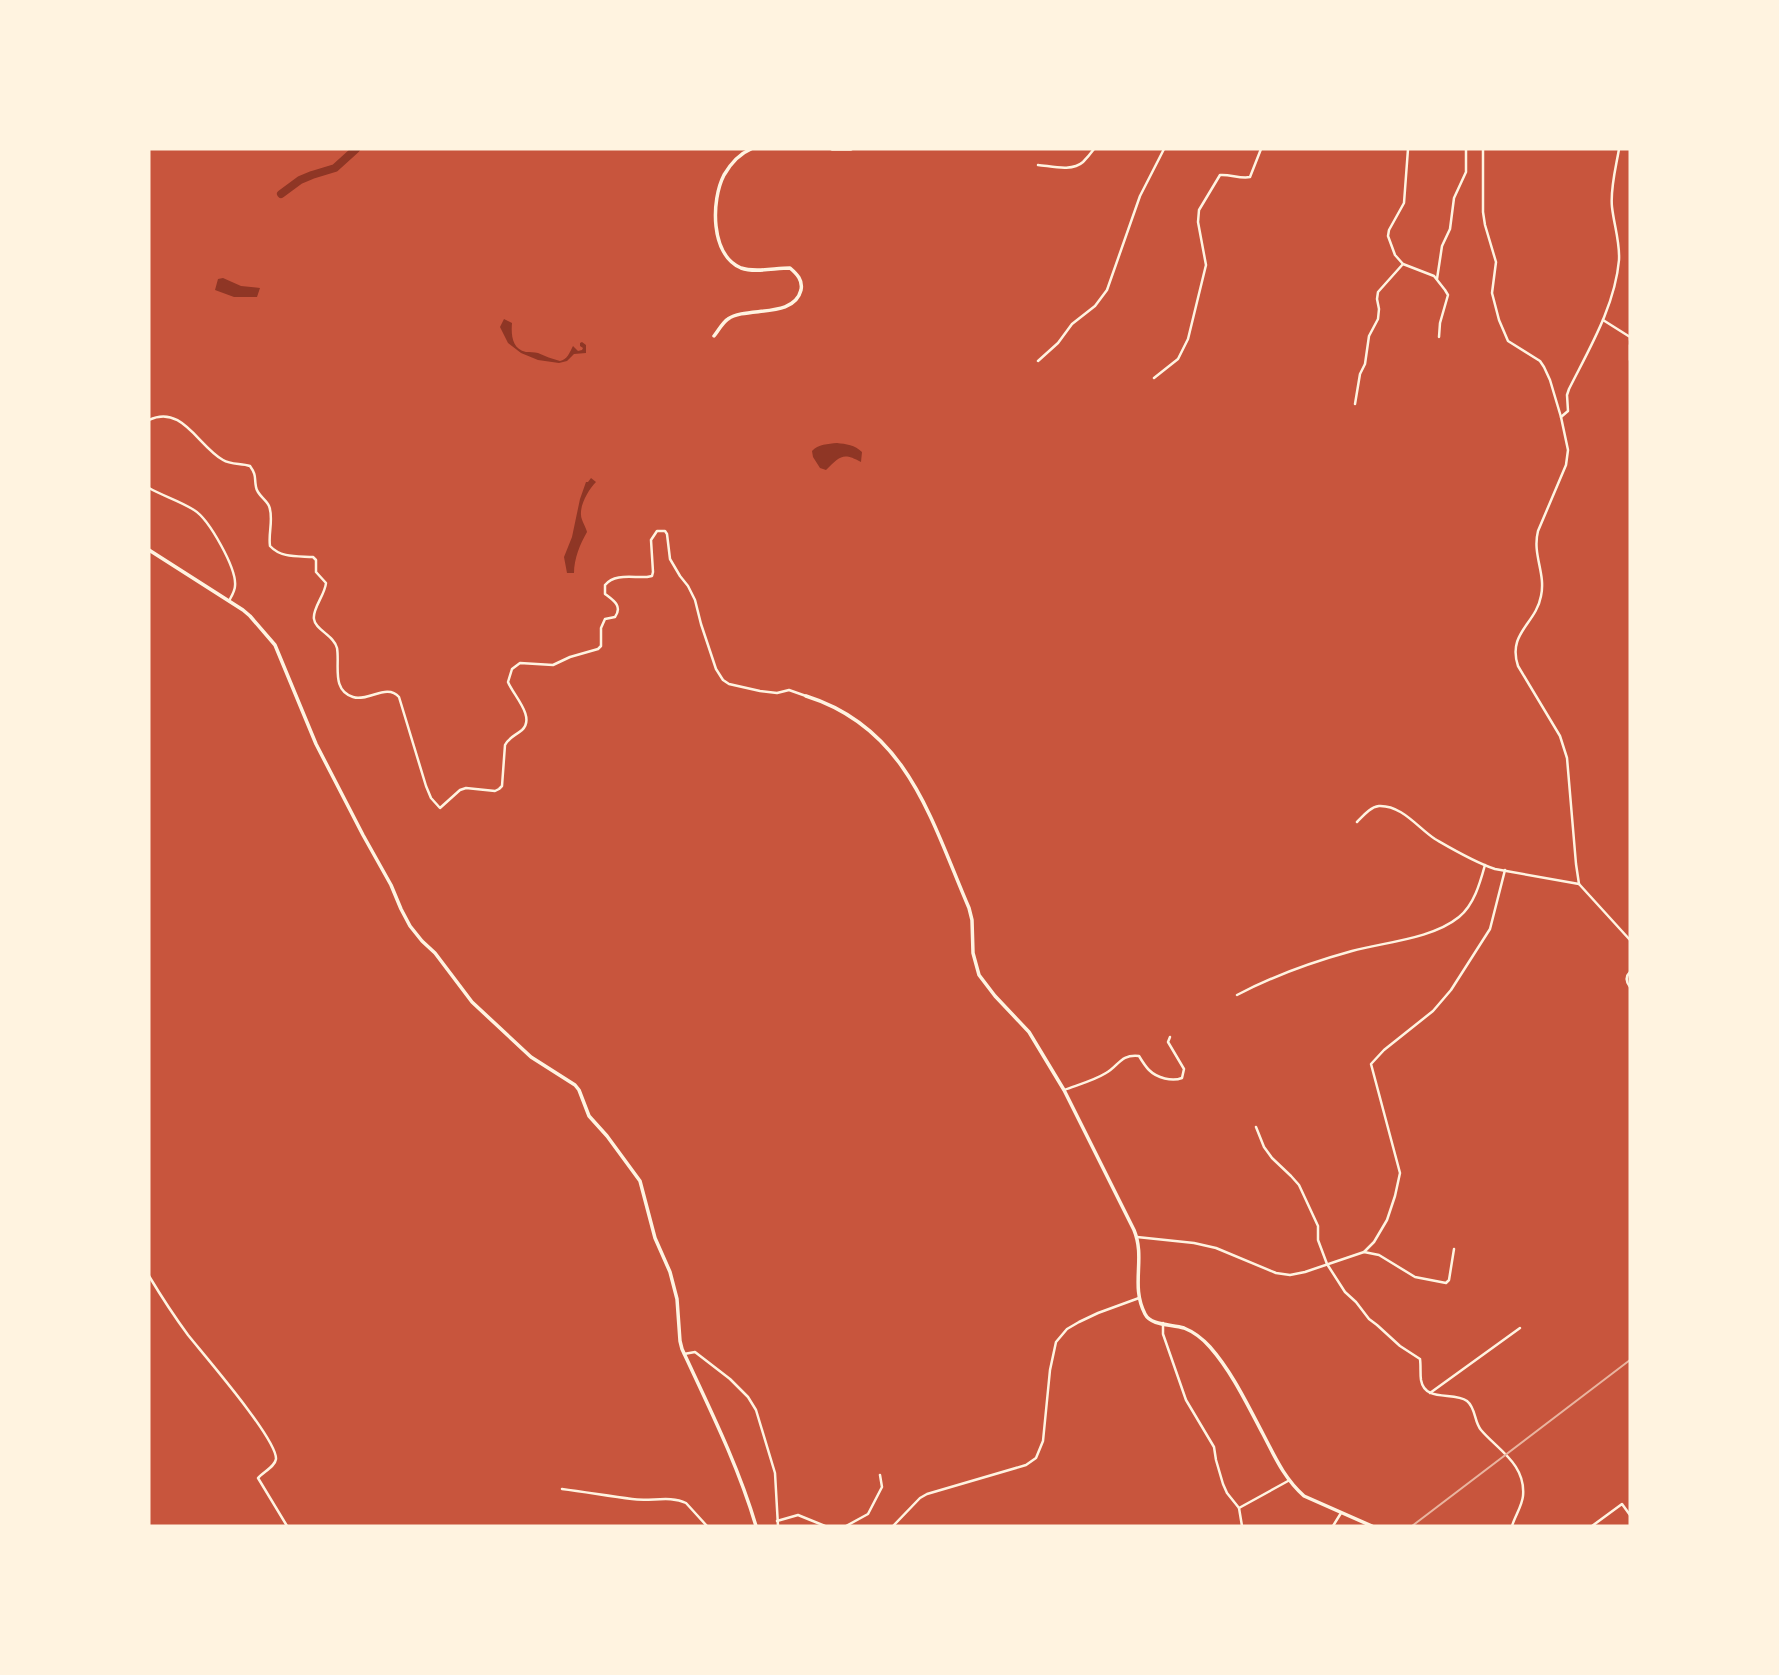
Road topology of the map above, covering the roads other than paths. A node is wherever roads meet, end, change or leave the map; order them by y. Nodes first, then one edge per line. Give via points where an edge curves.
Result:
1 (751, 149) edge
2 (832, 149) edge
3 (851, 149) edge
4 (1094, 149) edge
5 (1164, 149) edge
6 (1261, 149) edge
7 (1408, 149) edge
8 (1466, 149) edge
9 (1483, 149) edge
10 (1619, 149) edge
11 (1038, 165) dead end
12 (1403, 264) junction
13 (1437, 279) junction
14 (1603, 320) junction
15 (714, 336) dead end
16 (1439, 337) dead end
17 (1630, 340) edge
18 (1630, 345) edge
19 (1630, 360) edge
20 (1038, 361) dead end
21 (1154, 378) dead end
22 (1355, 404) dead end
23 (1561, 417) junction
24 (149, 420) edge
25 (149, 488) edge
26 (149, 550) edge
27 (229, 601) junction
28 (806, 696) joint
29 (1357, 822) dead end
30 (1485, 865) junction
31 (1505, 870) junction
32 (1579, 884) junction
33 (1630, 940) edge
34 (1630, 972) edge
35 (1630, 987) edge
36 (1237, 995) dead end
37 (1170, 1037) dead end
38 (1064, 1090) junction
39 (1256, 1127) dead end
40 (1137, 1237) junction
41 (1454, 1249) dead end
42 (1364, 1252) junction
43 (1327, 1264) junction
44 (149, 1276) edge
45 (1139, 1298) junction
46 (1163, 1323) junction
47 (1520, 1328) dead end
48 (684, 1354) junction
49 (1430, 1393) junction
50 (880, 1475) dead end
51 (1288, 1480) junction
52 (562, 1489) dead end
53 (1239, 1508) junction
54 (1341, 1513) junction
55 (1630, 1515) edge
56 (777, 1524) edge
57 (287, 1526) edge
58 (708, 1526) edge
59 (756, 1526) edge
60 (825, 1526) edge
61 (846, 1526) edge
62 (893, 1526) edge
63 (1242, 1526) edge
64 (1333, 1526) edge
65 (1372, 1526) edge
66 (1512, 1526) edge
67 (1592, 1526) edge

1 - 15 street via 732,163 718,191 716,233 722,251 738,267 790,268 802,288 794,302 777,310 728,319
2 - 3 street
4 - 11 street via 1077,166
5 - 20 street via 1140,196 1107,290
6 - 21 street via 1250,177 1220,175 1199,210 1206,265 1192,328 1178,359
7 - 12 street via 1404,203 1388,236
8 - 13 street via 1466,172 1454,198
9 - 23 street via 1483,212 1496,262 1492,288 1499,320 1508,341 1544,367
10 - 14 street via 1611,205 1619,257
12 - 13 street
12 - 22 street via 1378,292 1378,319 1369,337
13 - 16 street via 1448,296
14 - 17 street
14 - 23 street via 1569,389 1567,411
18 - 19 street
23 - 32 street via 1568,450 1566,465 1536,541 1541,599 1515,648 1518,666 1560,737 1567,758
24 - 28 street via 174,417 224,461 250,466 257,478 256,488 269,505 270,545 284,555 313,557 316,572 326,583 314,619 337,648 341,688 355,698 387,691 399,697 426,786 440,808 460,790 495,791 502,786 505,746 526,723 509,682 512,669 520,663 553,665 598,649 602,623 618,613 605,585 611,579 652,576 652,540 657,531 667,534 670,559 695,600 723,680 760,691 789,690
25 - 27 street via 193,509 212,528 235,581
26 - 27 street
27 - 48 street via 250,616 275,645 316,744 410,926 472,1002 531,1057 575,1085 589,1116 640,1181 654,1238 677,1299
28 - 38 street via 829,703 856,720 885,744 909,775 969,908 979,975 1029,1032
29 - 30 street via 1374,807 1392,808 1434,838
30 - 31 street
30 - 36 street via 1473,899 1451,922 1308,965
31 - 32 street
31 - 42 street via 1486,939 1451,990 1371,1064 1400,1173 1387,1220
32 - 33 street
34 - 35 street
37 - 38 street via 1168,1042 1184,1069 1182,1078 1158,1076 1139,1056 1132,1055 1107,1073
38 - 40 street
39 - 43 street via 1272,1158 1299,1185 1318,1226
40 - 43 street via 1216,1248 1283,1274
40 - 45 street
41 - 42 street via 1446,1283 1415,1277 1379,1255
42 - 43 street
43 - 49 street via 1363,1314 1420,1359 1422,1384
44 - 57 street via 274,1450 275,1463 258,1478
45 - 46 street via 1145,1315
45 - 62 street via 1079,1322 1056,1342 1043,1441 1032,1462 927,1494
46 - 51 street via 1184,1328 1209,1345
46 - 53 street via 1186,1400 1210,1439 1227,1493
47 - 49 street
48 - 56 street via 695,1352 754,1404 775,1473
48 - 59 street via 729,1451
49 - 66 street via 1469,1402 1480,1429 1507,1453 1521,1478 1523,1496
50 - 61 street via 882,1487 868,1514
51 - 53 street
51 - 54 street via 1304,1496
52 - 58 street via 630,1499 682,1500
53 - 63 street
54 - 64 street
54 - 65 street
55 - 67 street via 1622,1504
56 - 60 street via 798,1516

